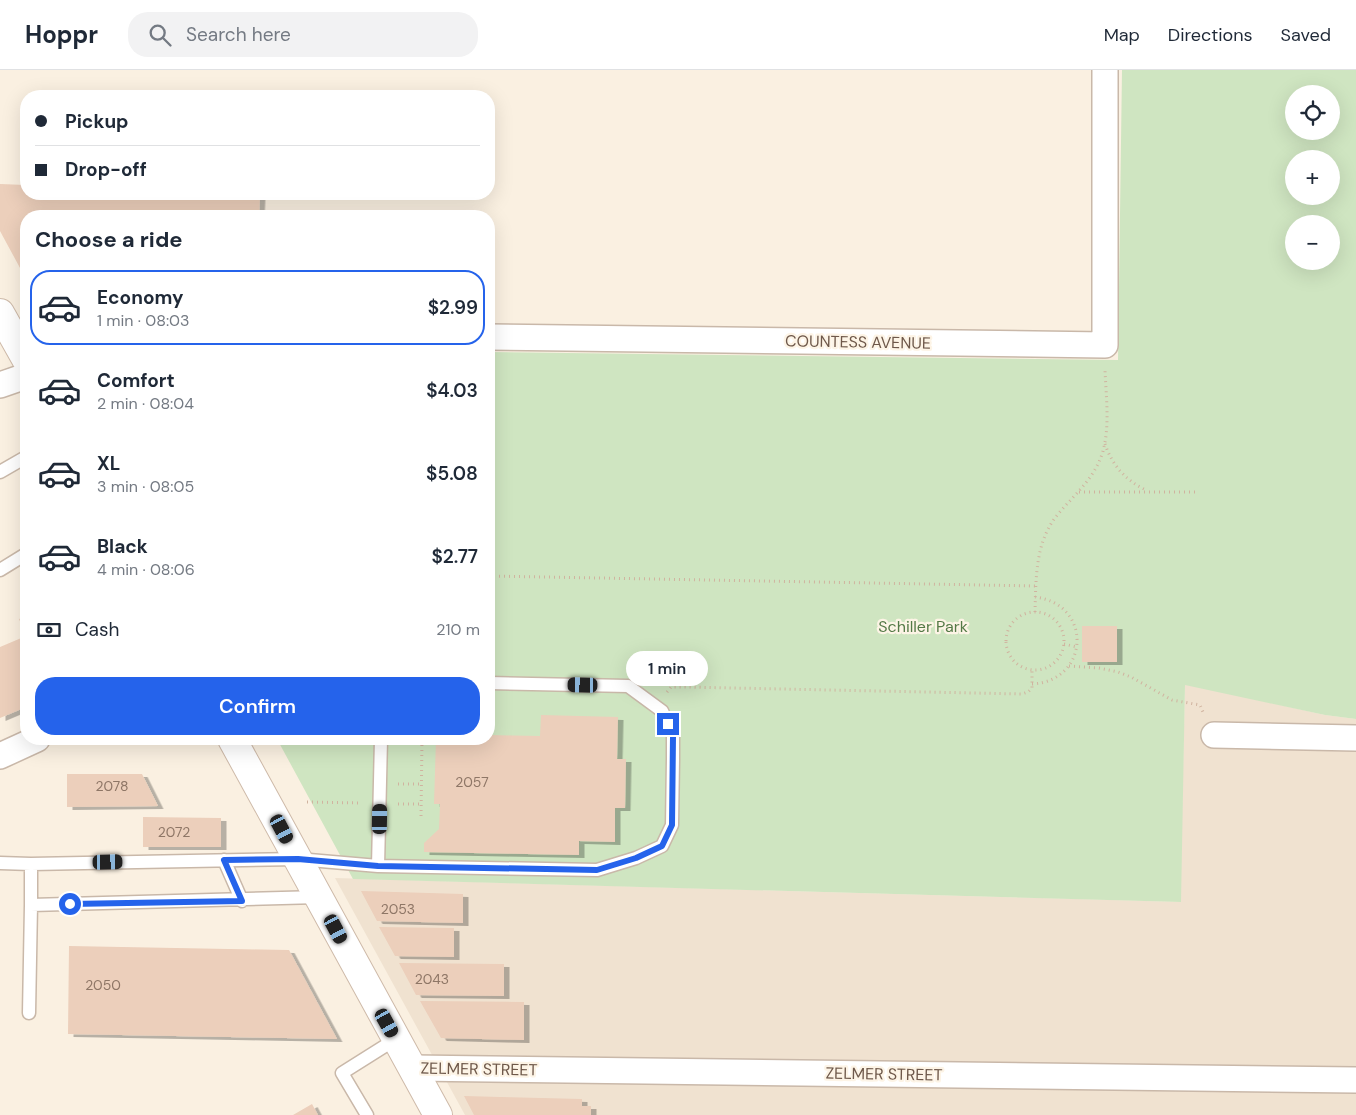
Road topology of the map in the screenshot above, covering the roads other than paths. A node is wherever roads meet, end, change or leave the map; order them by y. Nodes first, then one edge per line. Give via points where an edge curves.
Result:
1 (1105, 70) edge
2 (0, 313) edge
3 (495, 337) edge
4 (20, 348) edge
5 (20, 378) edge
6 (0, 385) edge
7 (20, 460) edge
8 (0, 472) edge
9 (20, 558) edge
10 (0, 570) edge
11 (495, 683) edge
12 (1214, 735) dead end
13 (1356, 738) edge
14 (23, 745) edge
15 (235, 745) edge
16 (382, 745) edge
17 (0, 755) edge
18 (298, 859) junction
19 (224, 860) junction
20 (0, 863) edge
21 (31, 864) junction
22 (378, 866) junction
23 (319, 898) junction
24 (242, 901) junction
25 (31, 905) junction
26 (29, 1013) dead end
27 (396, 1039) junction
28 (412, 1068) junction
29 (1356, 1080) edge
30 (436, 1114) edge
31 (367, 1115) edge

1 - 3 street, COUNTESS AVENUE via 1105,345
2 - 4 main road
5 - 6 street
7 - 8 lane
9 - 10 lane
11 - 22 lane via 628,686 662,711 673,736 673,759 672,825 662,846 597,870
12 - 13 street
14 - 17 street
15 - 18 main road
16 - 22 lane
18 - 19 lane
18 - 22 lane
18 - 23 main road
19 - 21 lane
19 - 24 lane
20 - 21 lane
21 - 25 lane
23 - 24 lane
23 - 27 main road
24 - 25 lane
25 - 26 lane
27 - 28 main road
27 - 31 lane via 342,1073
28 - 29 street, ZELMER STREET
28 - 30 main road

